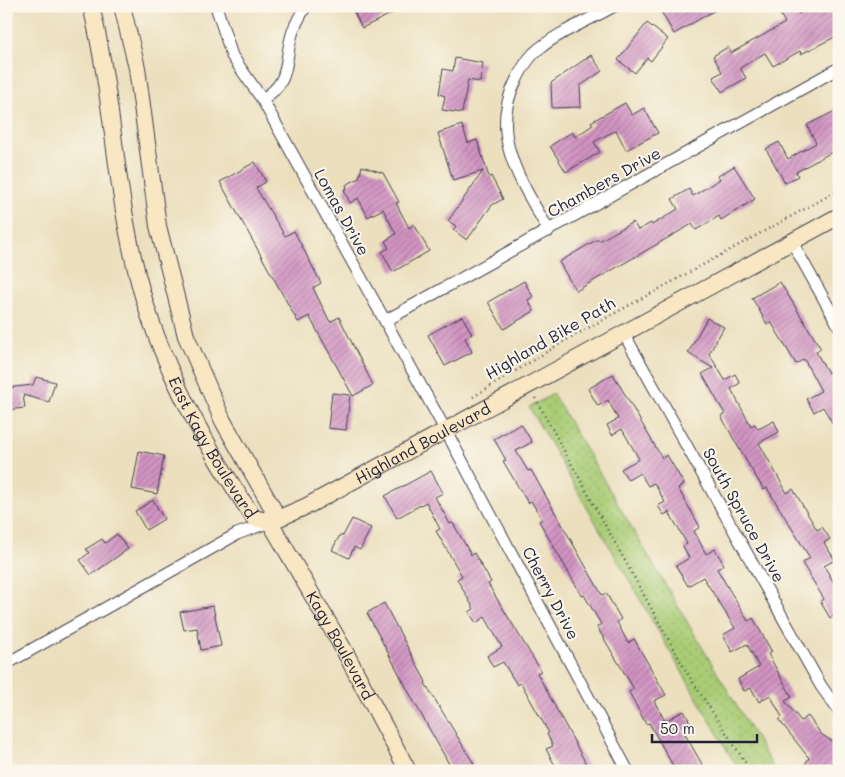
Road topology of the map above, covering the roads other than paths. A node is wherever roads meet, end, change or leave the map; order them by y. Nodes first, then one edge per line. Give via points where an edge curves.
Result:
1 (91, 6) edge
2 (122, 6) edge
3 (216, 6) edge
4 (306, 6) edge
5 (614, 6) edge
6 (839, 68) edge
7 (262, 99) junction
8 (839, 216) edge
9 (549, 231) junction
10 (792, 242) junction
11 (384, 321) junction
12 (839, 326) edge
13 (624, 334) junction
14 (446, 431) junction
15 (270, 522) junction
16 (6, 664) edge
17 (839, 710) edge
18 (408, 771) edge
19 (628, 771) edge

1 - 15 main road, East Kagy Boulevard via 134,261 159,344 197,424 240,498 254,518
2 - 15 main road, East Kagy Boulevard via 138,68 158,226 186,336 223,421 273,509
3 - 7 street, Lomas Drive via 232,56
4 - 7 street via 293,31 281,84
5 - 9 street via 534,54 521,70 510,93 504,131 508,151
6 - 9 street, Chambers Drive
7 - 11 street, Lomas Drive
8 - 10 main road, Highland Boulevard
9 - 11 street, Chambers Drive
10 - 12 street
10 - 13 main road, Highland Boulevard
11 - 14 street, Lomas Drive
13 - 14 main road, Highland Boulevard
13 - 17 street, South Spruce Drive via 821,686
14 - 15 main road, Highland Boulevard via 308,506
14 - 19 street, Cherry Drive
15 - 16 street, Highland Boulevard via 237,534
15 - 18 main road, Kagy Boulevard via 344,650

